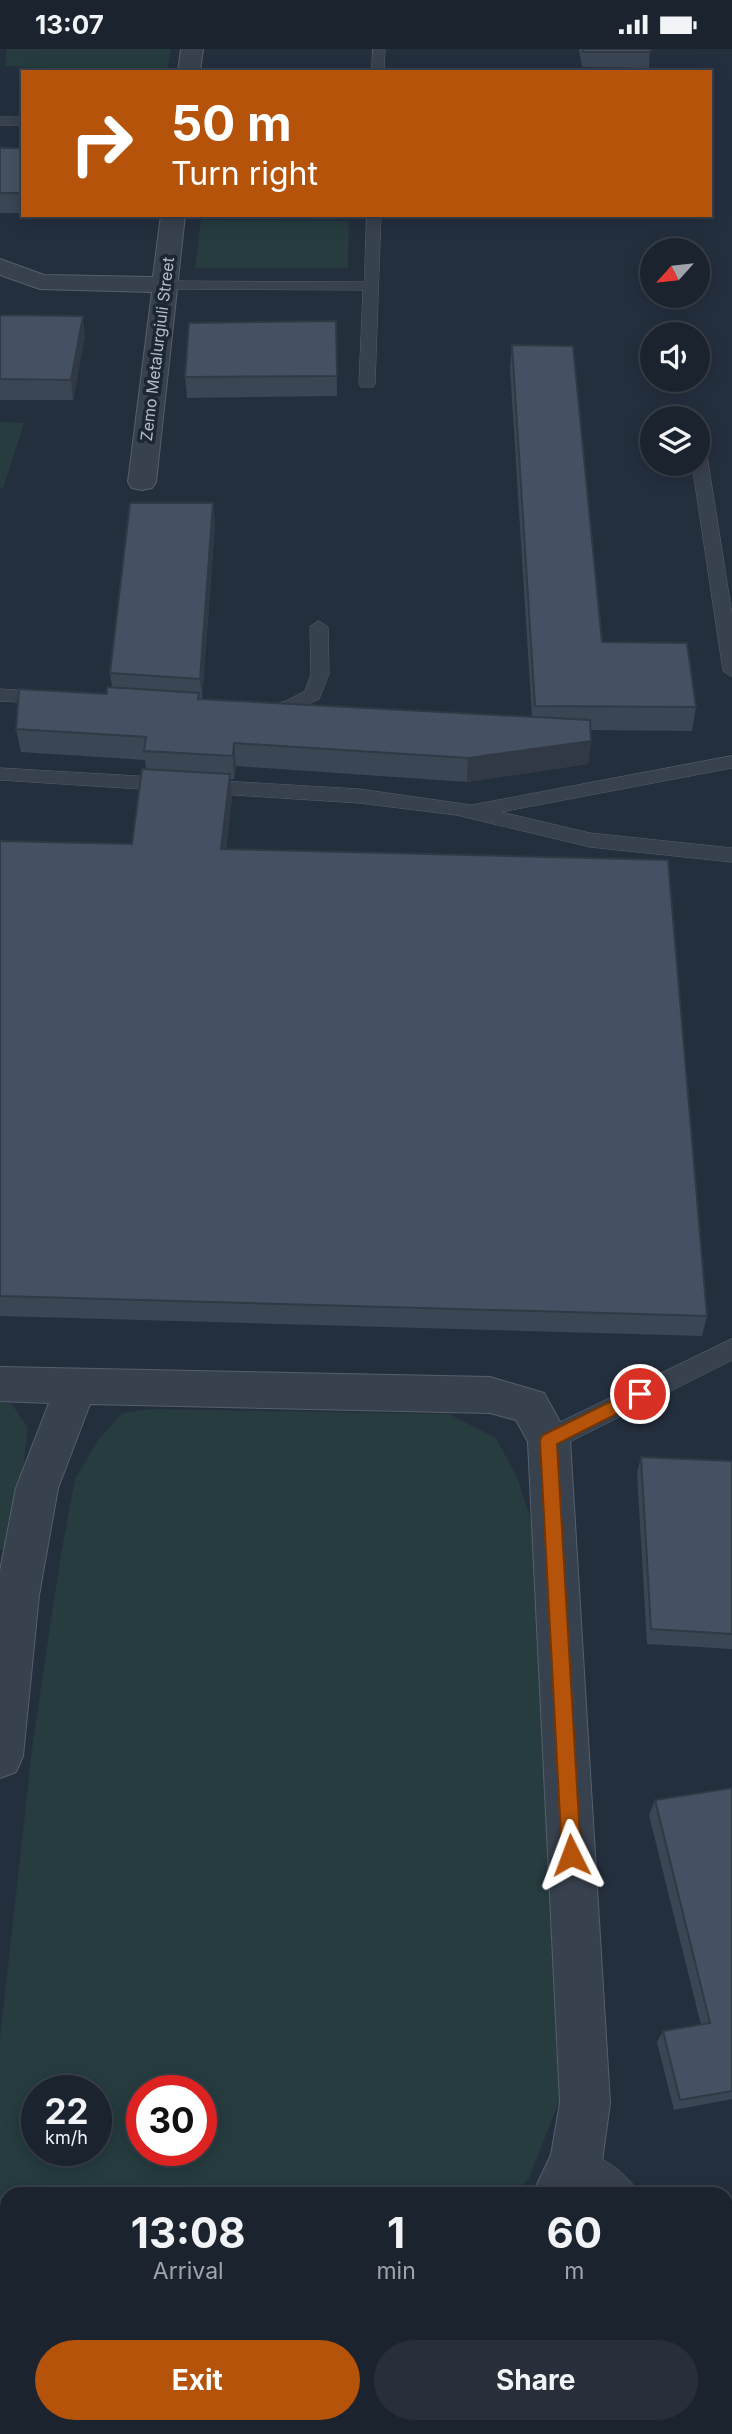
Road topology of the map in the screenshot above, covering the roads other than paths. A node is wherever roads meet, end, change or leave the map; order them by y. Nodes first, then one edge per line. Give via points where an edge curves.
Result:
1 (192, 49) edge
2 (379, 49) edge
3 (189, 70) edge
4 (378, 70) edge
5 (0, 121) edge
6 (21, 121) edge
7 (173, 217) edge
8 (373, 217) edge
9 (0, 266) edge
10 (164, 285) junction
11 (371, 286) junction
12 (367, 384) dead end
13 (702, 476) edge
14 (142, 482) dead end
15 (319, 627) dead end
16 (732, 671) edge
17 (0, 695) edge
18 (66, 700) edge
19 (253, 712) edge
20 (732, 762) edge
21 (0, 774) edge
22 (469, 811) junction
23 (732, 855) edge
24 (732, 1349) edge
25 (0, 1384) edge
26 (76, 1386) junction
27 (549, 1440) junction
28 (0, 1756) edge
29 (567, 2178) edge
30 (597, 2187) edge

1 - 3 street
2 - 4 lane
5 - 6 lane
7 - 10 street, Zemo Metalurgiuli Street
8 - 11 lane
9 - 10 street via 40,282
10 - 11 lane
10 - 14 street, Zemo Metalurgiuli Street
11 - 12 lane
13 - 16 lane
15 - 19 lane via 320,674 313,695 266,712
17 - 18 lane
20 - 22 lane
21 - 22 lane via 359,796
22 - 23 lane via 590,840
24 - 27 lane
25 - 26 street
26 - 27 street via 490,1395 530,1406
26 - 28 street via 37,1488 17,1595
27 - 29 street via 585,2103
29 - 30 lane

